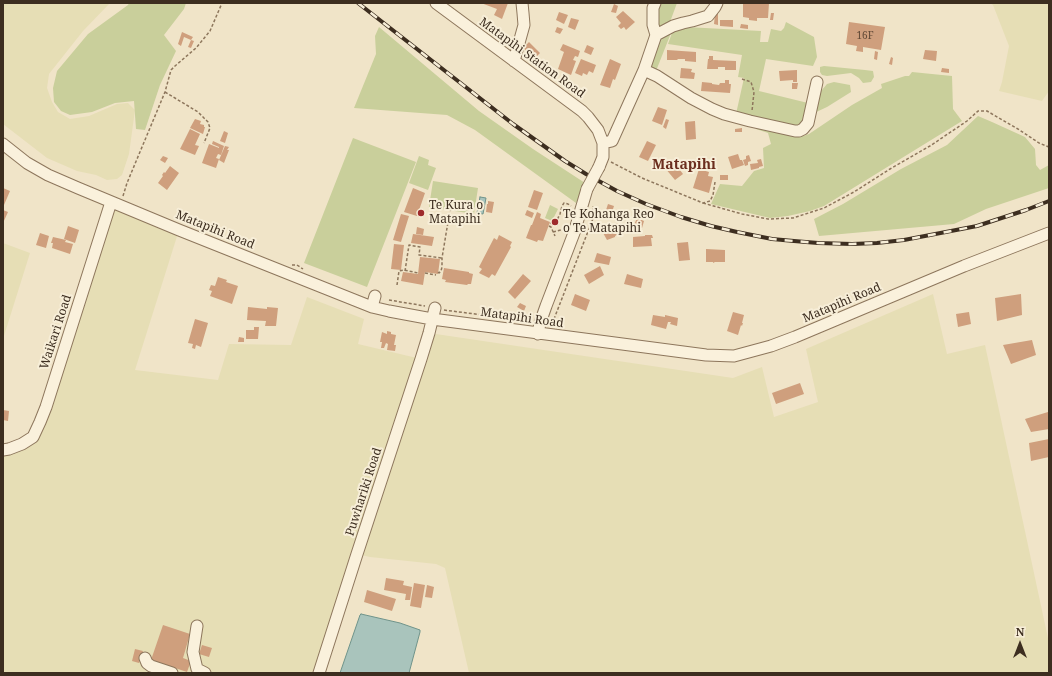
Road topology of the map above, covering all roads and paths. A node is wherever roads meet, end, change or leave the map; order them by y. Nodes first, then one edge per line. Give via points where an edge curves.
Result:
1 (222, 3) edge
2 (436, 3) edge
3 (522, 3) edge
4 (654, 3) edge
5 (717, 3) edge
6 (656, 35) junction
7 (514, 61) junction
8 (644, 70) junction
9 (742, 79) dead end
10 (817, 82) dead end
11 (165, 92) junction
12 (750, 121) junction
13 (604, 143) junction
14 (3, 144) edge
15 (204, 144) dead end
16 (1049, 147) edge
17 (601, 162) junction
18 (715, 182) dead end
19 (593, 203) dead end
20 (703, 203) junction
21 (115, 204) junction
22 (450, 210) dead end
23 (573, 210) dead end
24 (550, 223) dead end
25 (549, 226) dead end
26 (567, 226) dead end
27 (553, 232) junction
28 (1049, 233) edge
29 (554, 236) dead end
30 (442, 258) junction
31 (288, 265) dead end
32 (303, 268) dead end
33 (405, 270) junction
34 (418, 272) dead end
35 (438, 272) dead end
36 (425, 274) dead end
37 (436, 276) dead end
38 (397, 285) dead end
39 (373, 301) junction
40 (434, 313) junction
41 (554, 325) dead end
42 (543, 326) junction
43 (3, 450) edge
44 (197, 626) dead end
45 (145, 658) dead end
46 (198, 672) edge
47 (172, 673) edge
48 (319, 673) edge

1 - 11 path via 210,32 171,70
2 - 7 street, Matapihi Station Road
3 - 7 street via 524,25
4 - 6 street via 652,25
5 - 6 street via 708,16 673,26
6 - 8 street
7 - 13 street, Matapihi Station Road via 582,111 598,130
8 - 12 street via 712,110
8 - 13 street via 612,141
9 - 12 path via 751,82 754,92
10 - 12 street via 808,123 803,129 795,131
11 - 15 path via 198,112 208,122 210,128
11 - 21 path via 127,183
13 - 17 street
14 - 21 street, Matapihi Road via 27,163
16 - 20 path via 997,116 987,111 978,111 930,146 824,208 793,218 768,219
17 - 20 path via 610,162
17 - 42 street, bridge via 587,189 574,233 546,306
18 - 20 path via 710,201
19 - 42 path via 594,216 554,319
21 - 39 street, Matapihi Road
21 - 43 street, Waikari Road via 40,422 33,436 22,444
22 - 30 path
23 - 24 path via 564,203 557,221
25 - 27 path
26 - 27 path
27 - 29 path
28 - 42 street, Matapihi Road via 795,337 734,356 706,356
30 - 33 path via 419,255 420,247 410,245
30 - 35 path via 441,271
31 - 32 path
33 - 34 path
33 - 38 path via 399,271
36 - 37 path
39 - 40 path via 417,304
39 - 40 street, Matapihi Road via 389,311
40 - 42 street, Matapihi Road
40 - 42 path
40 - 48 street, Puwhariki Road
41 - 42 path
44 - 46 street via 193,652
45 - 47 street via 151,666

